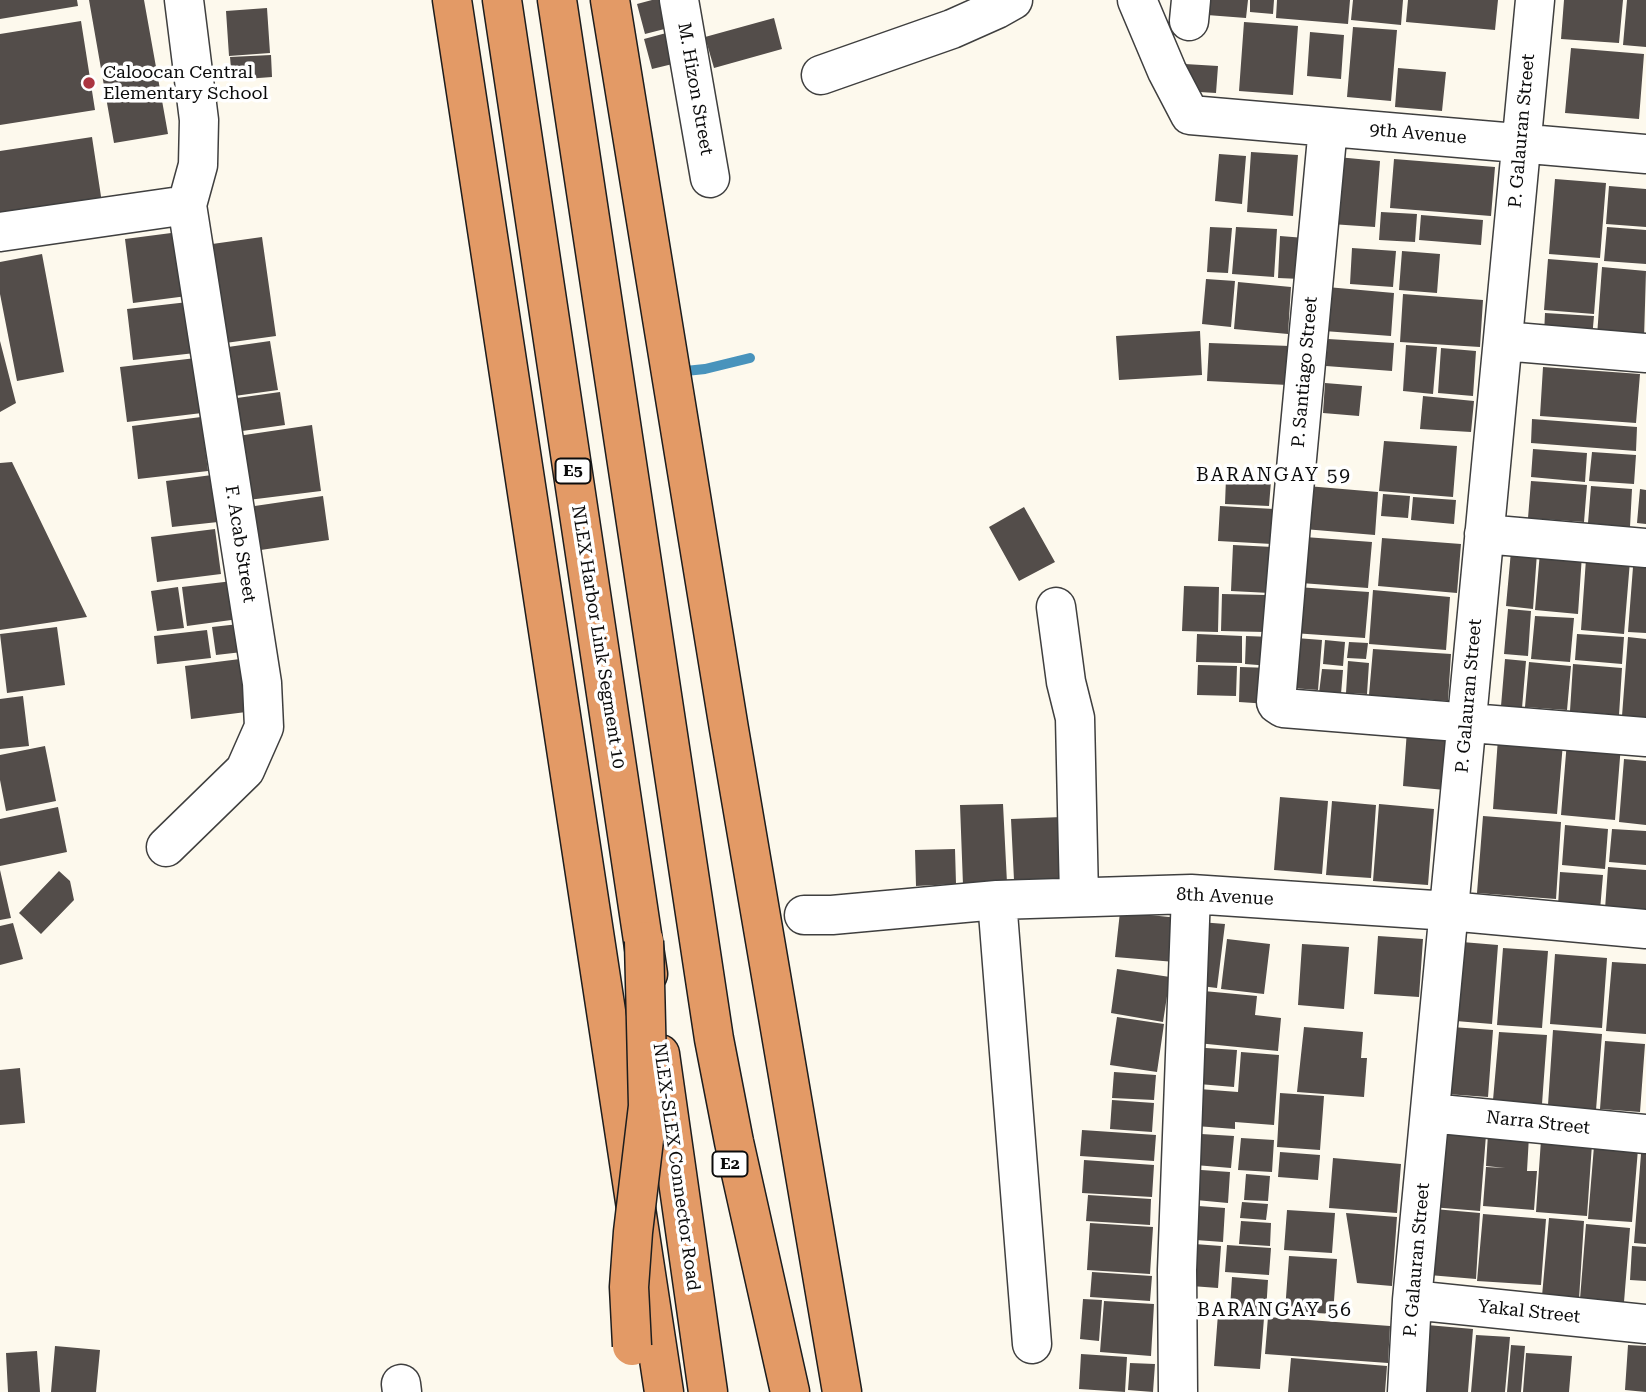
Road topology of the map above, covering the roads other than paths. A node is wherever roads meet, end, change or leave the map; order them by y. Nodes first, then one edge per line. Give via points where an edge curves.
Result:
1 (184, 0) edge
2 (452, 0) edge
3 (502, 0) edge
4 (557, 0) edge
5 (610, 0) edge
6 (679, 0) edge
7 (1013, 0) edge
8 (1137, 0) edge
9 (1535, 0) edge
10 (821, 75) dead end
11 (1328, 127) junction
12 (1521, 143) junction
13 (1646, 154) edge
14 (710, 178) dead end
15 (187, 205) junction
16 (0, 232) edge
17 (1503, 341) junction
18 (1646, 353) edge
19 (1484, 534) junction
20 (1646, 548) edge
21 (1056, 607) dead end
22 (1467, 722) junction
23 (1646, 737) edge
24 (166, 847) dead end
25 (1191, 894) junction
26 (1079, 897) junction
27 (997, 900) junction
28 (1449, 911) junction
29 (804, 915) dead end
30 (1646, 929) edge
31 (698, 936) junction
32 (644, 941) junction
33 (1430, 1113) junction
34 (1646, 1134) edge
35 (1412, 1300) junction
36 (1646, 1324) edge
37 (1032, 1344) dead end
38 (638, 1392) edge
39 (664, 1392) edge
40 (708, 1392) edge
41 (762, 1392) edge
42 (790, 1392) edge
43 (842, 1392) edge
44 (1178, 1392) edge
45 (1407, 1392) edge

1 - 15 street via 199,120 198,164
2 - 39 highway
3 - 32 highway, NLEX Harbor Link Segment 10 / E5
4 - 31 highway
5 - 43 highway
6 - 14 street, M. Hizon Street
7 - 10 street via 952,29
8 - 11 street, 9th Avenue via 1190,115
9 - 12 street, P. Galauran Street
11 - 12 street, 9th Avenue
11 - 22 street, P. Santiago Street via 1276,702 1283,708
12 - 13 street, 9th Avenue
12 - 17 street, P. Galauran Street
15 - 16 street
15 - 24 street, F. Acab Street via 262,682 264,727 245,770
17 - 18 street
17 - 19 street, P. Galauran Street
19 - 20 street
19 - 22 street, P. Galauran Street
21 - 26 street via 1075,718
22 - 23 street
22 - 28 street, P. Galauran Street
25 - 26 street, 8th Avenue
25 - 28 street, 8th Avenue
25 - 44 street via 1177,1270
26 - 27 street, 8th Avenue
27 - 29 street, 8th Avenue
27 - 37 street
28 - 30 street, 8th Avenue
28 - 33 street, P. Galauran Street
31 - 41 highway, E2
31 - 42 highway via 732,1129
32 - 38 highway, bridge via 648,1106 629,1287
32 - 40 highway, NLEX-SLEX Connector Road, bridge
33 - 34 street, Narra Street
33 - 35 street, P. Galauran Street
35 - 36 street, Yakal Street
35 - 45 street, P. Galauran Street

